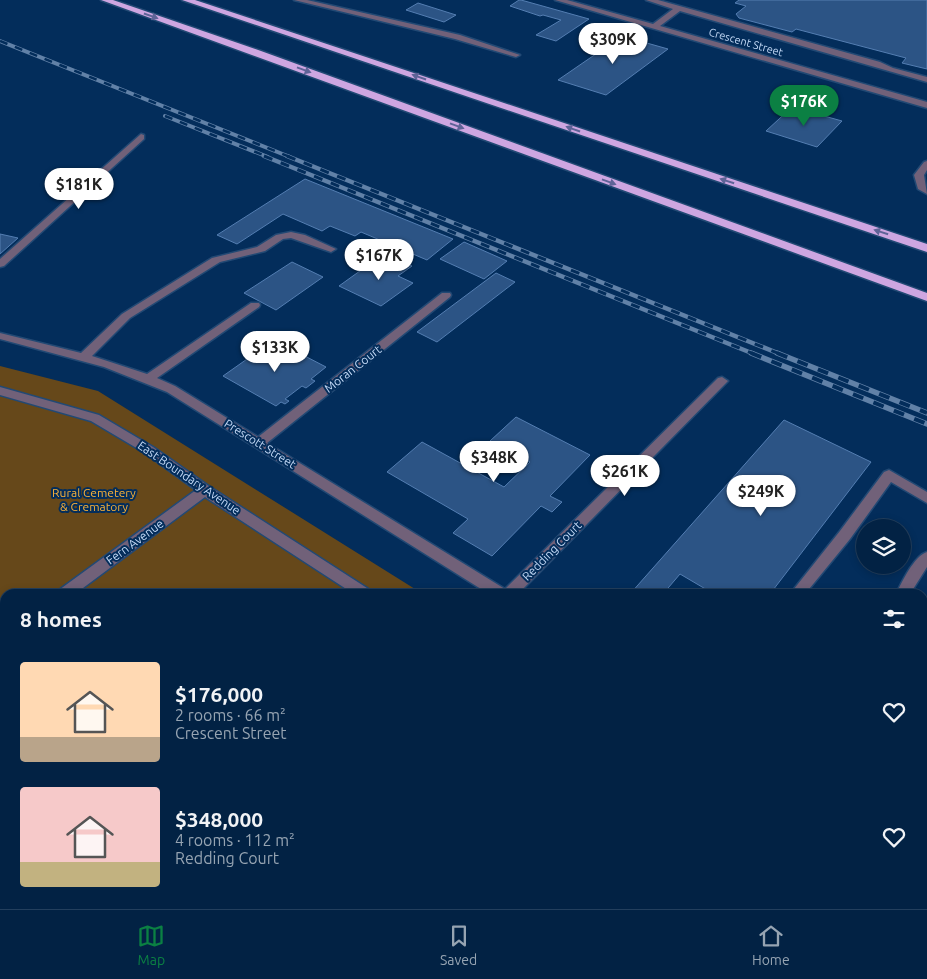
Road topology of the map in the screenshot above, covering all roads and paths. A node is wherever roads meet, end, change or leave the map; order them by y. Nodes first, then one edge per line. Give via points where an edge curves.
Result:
1 (105, 0) edge
2 (186, 0) edge
3 (298, 0) edge
4 (559, 0) edge
5 (650, 0) edge
6 (679, 8) junction
7 (654, 27) junction
8 (516, 54) dead end
9 (927, 80) edge
10 (927, 104) edge
11 (141, 137) dead end
12 (927, 164) edge
13 (927, 191) edge
14 (927, 248) edge
15 (331, 249) dead end
16 (0, 264) edge
17 (446, 295) dead end
18 (927, 297) edge
19 (254, 305) dead end
20 (0, 336) edge
21 (84, 357) junction
22 (150, 378) junction
23 (722, 381) dead end
24 (0, 392) edge
25 (259, 443) junction
26 (205, 490) junction
27 (927, 498) edge
28 (927, 557) edge
29 (71, 589) edge
30 (357, 589) edge
31 (493, 589) edge
32 (514, 589) edge
33 (801, 589) edge
34 (906, 589) edge

1 -> 18 highway
14 -> 2 highway
3 - 8 street
4 - 7 street, Crescent Street
5 - 6 street
6 - 7 street
6 - 9 street
7 - 10 street, Crescent Street
11 - 16 street
12 - 13 street via 919,175 923,189
15 - 21 street via 301,236 290,235 280,237 261,249 216,260 126,316
17 - 25 street, Moran Court
19 - 22 street
20 - 21 street, Prescott Street
21 - 22 street, Prescott Street
22 - 25 street, Prescott Street
23 - 32 street, Redding Court
24 - 26 street, East Boundary Avenue via 95,418 149,450
25 - 31 street, Prescott Street
26 - 29 street, Fern Avenue
26 - 30 street, East Boundary Avenue
27 - 33 street via 889,475 846,536
28 - 34 street

